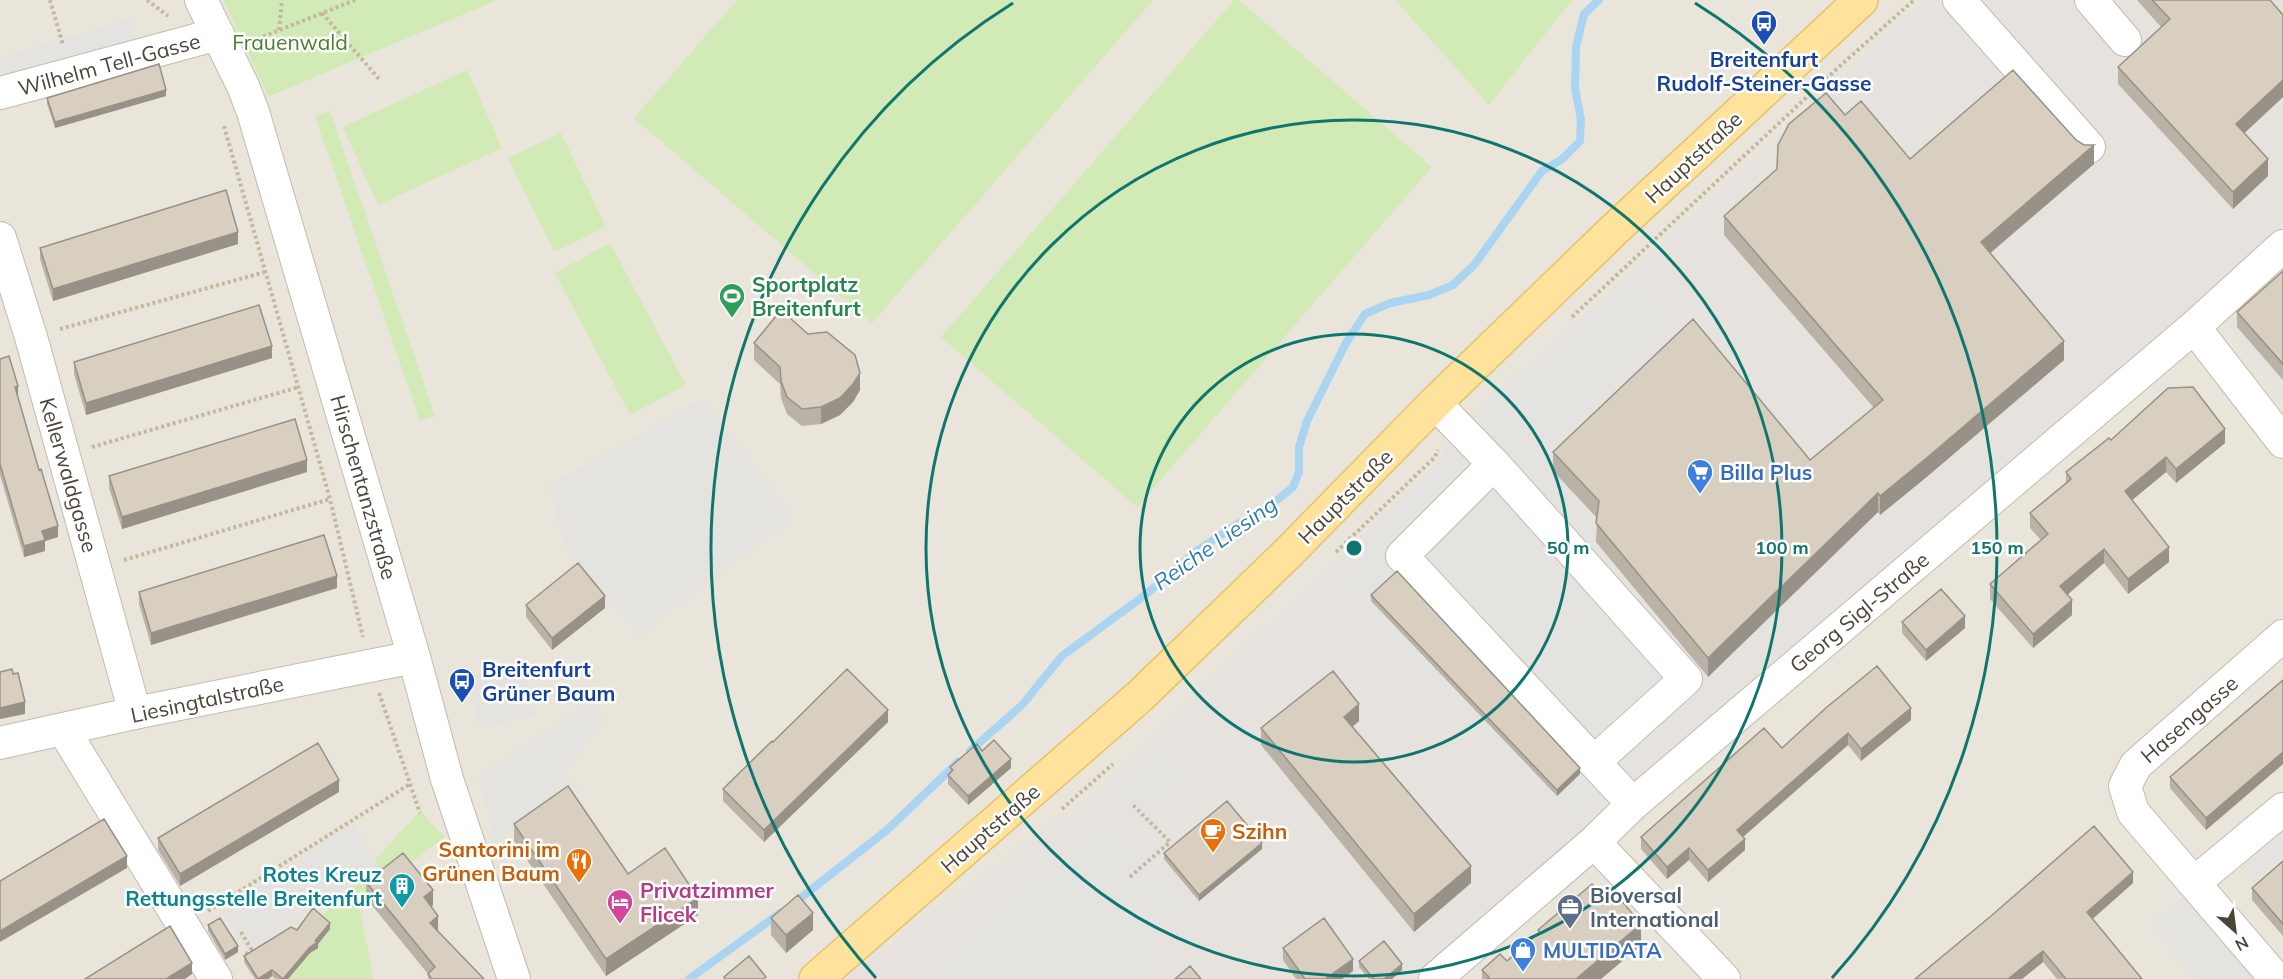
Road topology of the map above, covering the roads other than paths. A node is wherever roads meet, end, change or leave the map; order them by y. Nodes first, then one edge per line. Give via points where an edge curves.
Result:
1 (201, 0) edge
2 (1861, 0) edge
3 (1959, 0) edge
4 (2091, 0) edge
5 (2125, 40) dead end
6 (222, 43) junction
7 (0, 93) edge
8 (2089, 147) edge
9 (0, 238) edge
10 (2283, 246) edge
11 (2194, 327) junction
12 (1436, 404) junction
13 (2283, 442) edge
14 (1494, 464) junction
15 (2283, 636) edge
16 (414, 657) junction
17 (135, 713) junction
18 (63, 729) junction
19 (0, 743) edge
20 (1594, 762) junction
21 (1634, 804) junction
22 (2283, 809) edge
23 (1594, 842) junction
24 (2194, 883) junction
25 (228, 971) edge
26 (514, 979) edge
27 (816, 979) edge
28 (1435, 979) edge
29 (1724, 979) edge
30 (2276, 979) edge

1 - 6 street, Hirschentanzstraße
2 - 12 main road, Hauptstraße via 1617,227
3 - 8 street
4 - 5 street
6 - 7 street, Wilhelm Tell-Gasse
6 - 16 street, Hirschentanzstraße via 253,112
9 - 17 street, Kellerwaldgasse
10 - 11 street, Georg Sigl-Straße
11 - 13 street
11 - 21 street, Georg Sigl-Straße
12 - 14 street
12 - 27 main road, Hauptstraße via 1139,697
14 - 20 street via 1402,556
14 - 20 street via 1686,679
15 - 24 street, Hasengasse via 2136,765 2125,786 2133,812
16 - 17 street, Liesingtalstraße
16 - 26 street, Hirschentanzstraße via 447,779
17 - 18 street, Liesingtalstraße
18 - 19 street, Liesingtalstraße
18 - 25 street via 184,926
20 - 21 street
21 - 23 street, Georg Sigl-Straße
22 - 24 street
23 - 28 street, Georg Sigl-Straße
23 - 29 street
24 - 30 street, Hasengasse

